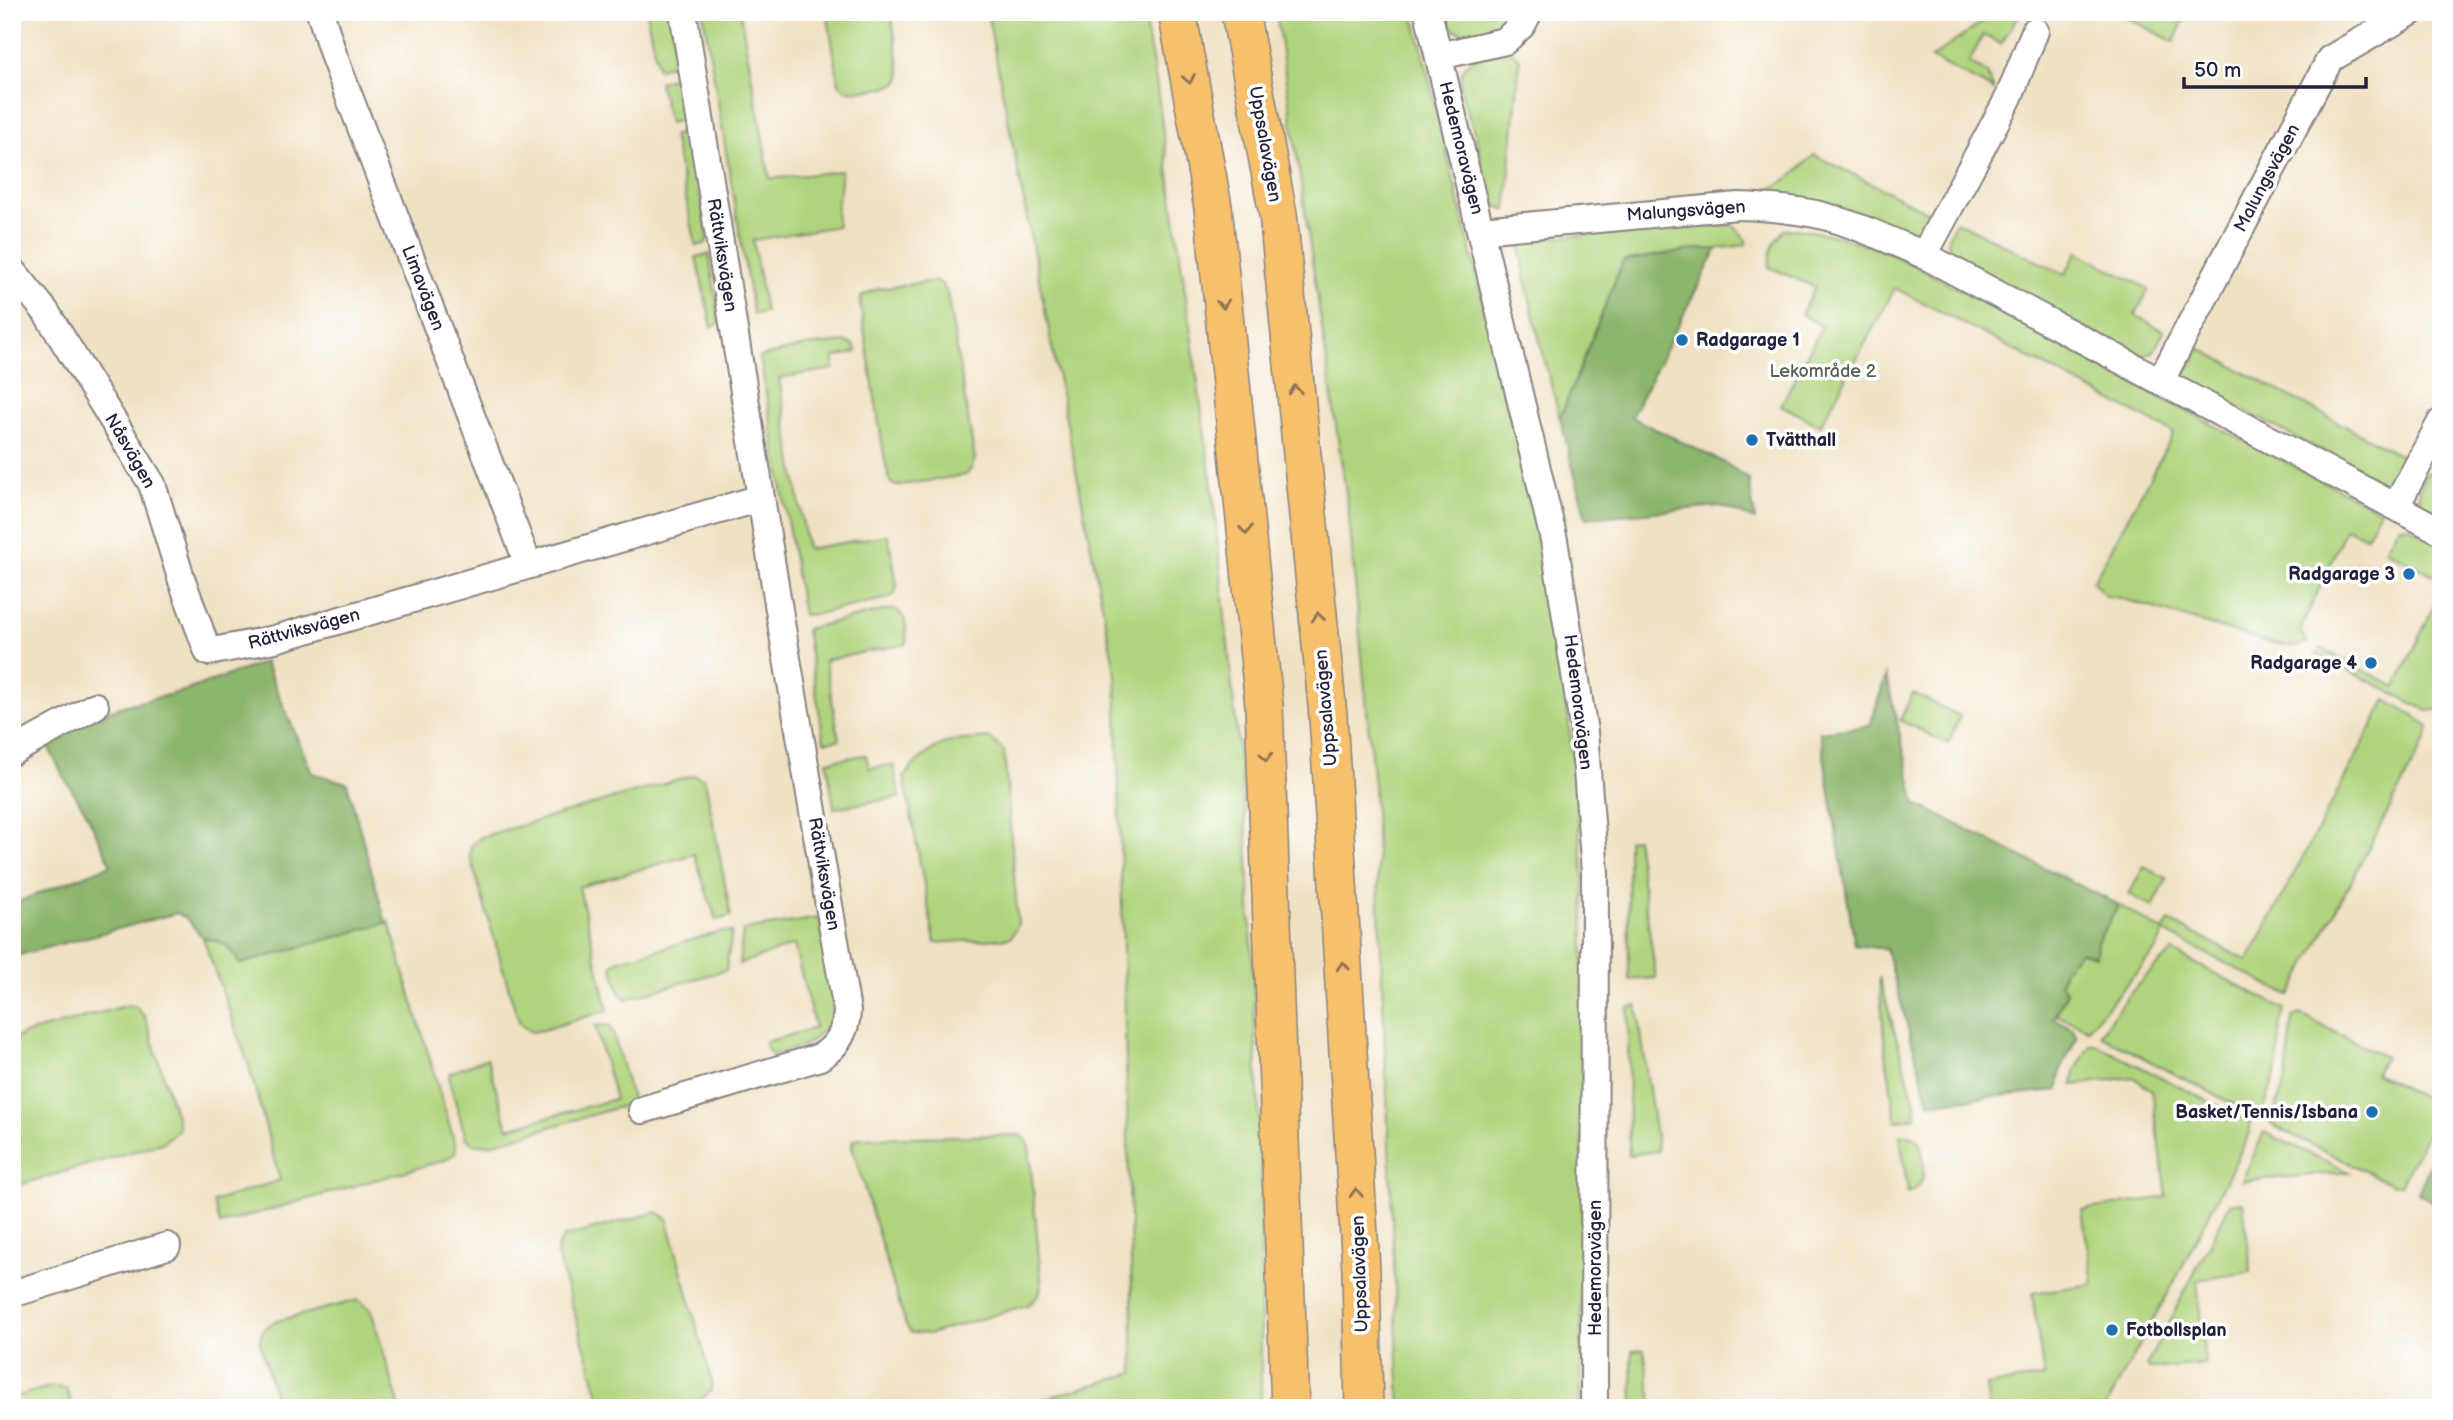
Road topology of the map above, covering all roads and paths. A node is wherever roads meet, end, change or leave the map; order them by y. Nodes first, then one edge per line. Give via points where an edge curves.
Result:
1 (320, 12) edge
2 (684, 12) edge
3 (1177, 12) edge
4 (1240, 12) edge
5 (1428, 12) edge
6 (1529, 12) edge
7 (2411, 12) edge
8 (2035, 32) dead end
9 (1439, 56) junction
10 (1481, 230) junction
11 (1924, 255) junction
12 (12, 270) edge
13 (2161, 380) junction
14 (2441, 422) edge
15 (761, 498) junction
16 (2396, 506) junction
17 (2441, 531) edge
18 (528, 564) junction
19 (208, 652) joint
20 (96, 706) dead end
21 (12, 752) edge
22 (642, 1110) dead end
23 (167, 1246) dead end
24 (12, 1294) edge
25 (1290, 1408) edge
26 (1364, 1408) edge
27 (1594, 1408) edge

1 - 18 street, Limavägen
2 - 15 street, Rättviksvägen
3 -> 25 highway via 1213,207 1264,705
26 -> 4 highway, Uppsalavägen via 1361,1270 1328,715 1278,214
5 - 9 street, Hedemoravägen
6 - 9 street via 1505,41
7 - 13 street, Malungsvägen via 2330,59
8 - 11 street via 2009,97
9 - 10 street, Hedemoravägen
10 - 11 street, Malungsvägen via 1769,207 1822,215
10 - 27 street, Hedemoravägen via 1553,540 1584,732 1595,873
11 - 13 street, Malungsvägen
12 - 19 street, Nåsvägen via 46,312 152,484
13 - 16 street, Malungsvägen
14 - 16 street
15 - 18 street, Rättviksvägen
15 - 22 street, Rättviksvägen via 846,1025 833,1049 820,1057
16 - 17 street, Malungsvägen
18 - 19 street, Rättviksvägen via 275,639
20 - 21 street
23 - 24 street

